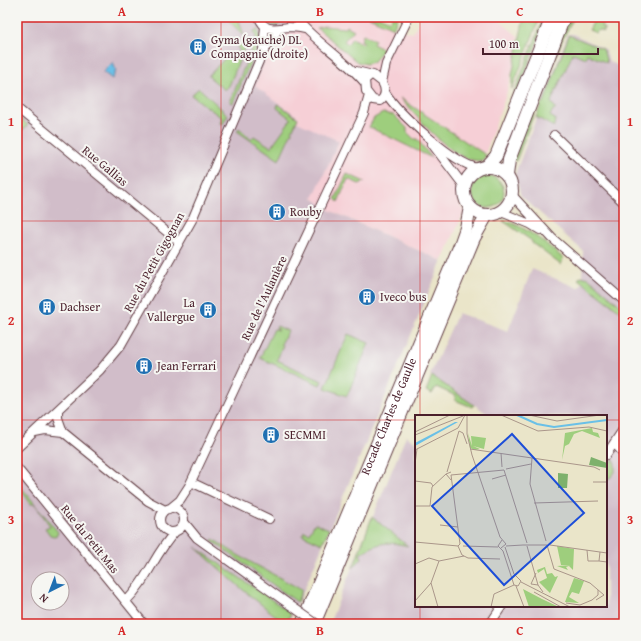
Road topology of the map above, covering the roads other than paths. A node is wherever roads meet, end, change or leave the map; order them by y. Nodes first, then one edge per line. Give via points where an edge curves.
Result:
1 (260, 17) edge
2 (292, 17) edge
3 (295, 17) edge
4 (408, 17) edge
5 (552, 17) edge
6 (564, 17) edge
7 (265, 26) junction
8 (280, 29) junction
9 (305, 29) junction
10 (262, 54) junction
11 (386, 64) junction
12 (356, 71) junction
13 (372, 75) junction
14 (382, 82) junction
15 (364, 83) junction
16 (385, 92) junction
17 (369, 95) junction
18 (378, 101) junction
19 (395, 106) junction
20 (17, 108) edge
21 (364, 113) junction
22 (419, 128) junction
23 (554, 135) dead end
24 (482, 167) junction
25 (507, 175) junction
26 (464, 186) junction
27 (512, 195) junction
28 (624, 203) edge
29 (470, 207) junction
30 (501, 212) junction
31 (488, 215) junction
32 (552, 238) junction
33 (179, 242) junction
34 (624, 301) edge
35 (58, 410) junction
36 (624, 428) edge
37 (35, 432) junction
38 (63, 432) junction
39 (614, 443) junction
40 (17, 448) edge
41 (607, 453) edge
42 (624, 454) edge
43 (17, 468) edge
44 (191, 482) junction
45 (186, 493) junction
46 (167, 509) junction
47 (183, 518) junction
48 (269, 519) dead end
49 (162, 528) junction
50 (176, 532) junction
51 (197, 538) junction
52 (161, 548) junction
53 (126, 601) junction
54 (501, 607) edge
55 (144, 624) edge
56 (302, 624) edge
57 (315, 624) edge
58 (490, 624) edge

1 - 7 street
2 - 8 street, Rue du Petit Gigognan
3 - 9 street
4 - 11 street
5 - 24 main road via 496,156
6 - 25 main road via 509,160
7 - 8 street via 274,30
7 - 10 street, Rue du Petit Gigognan
8 - 9 street
8 - 10 street, Rue du Petit Gigognan
9 - 12 street
10 - 33 street, Rue du Petit Gigognan via 194,214
11 - 13 street
11 - 14 street
12 - 13 street
12 - 15 street
13 - 14 street
13 - 15 street via 366,78
14 - 16 street
15 - 17 street
16 - 18 street via 384,97
16 - 19 street
17 - 18 street
17 - 21 street, Rue de l'Aulanière
18 - 19 street
18 - 21 street, Rue de l'Aulanière
19 - 22 street
20 - 33 street, Rue Gallias
21 - 44 street, Rue de l'Aulanière
22 - 24 street via 464,164
22 - 26 street
23 - 28 street
24 - 25 main road via 501,170
24 - 26 main road via 467,178
25 - 27 main road via 511,181
26 - 29 main road
27 - 30 main road via 510,202
27 - 32 street
29 - 31 main road
29 - 56 main road, Rocade Charles de Gaulle via 460,245
30 - 31 main road
30 - 32 street via 530,224
31 - 57 main road, Rocade Charles de Gaulle via 474,238
32 - 34 street
33 - 35 street, Rue du Petit Gigognan via 117,350
35 - 37 street, Rue du Petit Gigognan
35 - 38 street
36 - 39 street
37 - 38 street
37 - 40 street, Rue du Petit Gigognan
38 - 46 street via 148,501
39 - 41 street
39 - 42 street
43 - 53 street, Rue du Petit Mas
44 - 45 street, Rue de l'Aulanière
44 - 48 street
45 - 46 street, Rue de l'Aulanière
45 - 47 street, Rue de l'Aulanière
46 - 47 street via 176,509
46 - 49 street via 160,517
47 - 50 street via 180,529
47 - 51 street
49 - 50 street via 168,532
49 - 52 street
50 - 51 street
50 - 52 street
51 - 57 street, bridge
52 - 53 street via 150,571
53 - 55 street, Rue du Petit Mas
54 - 58 street

